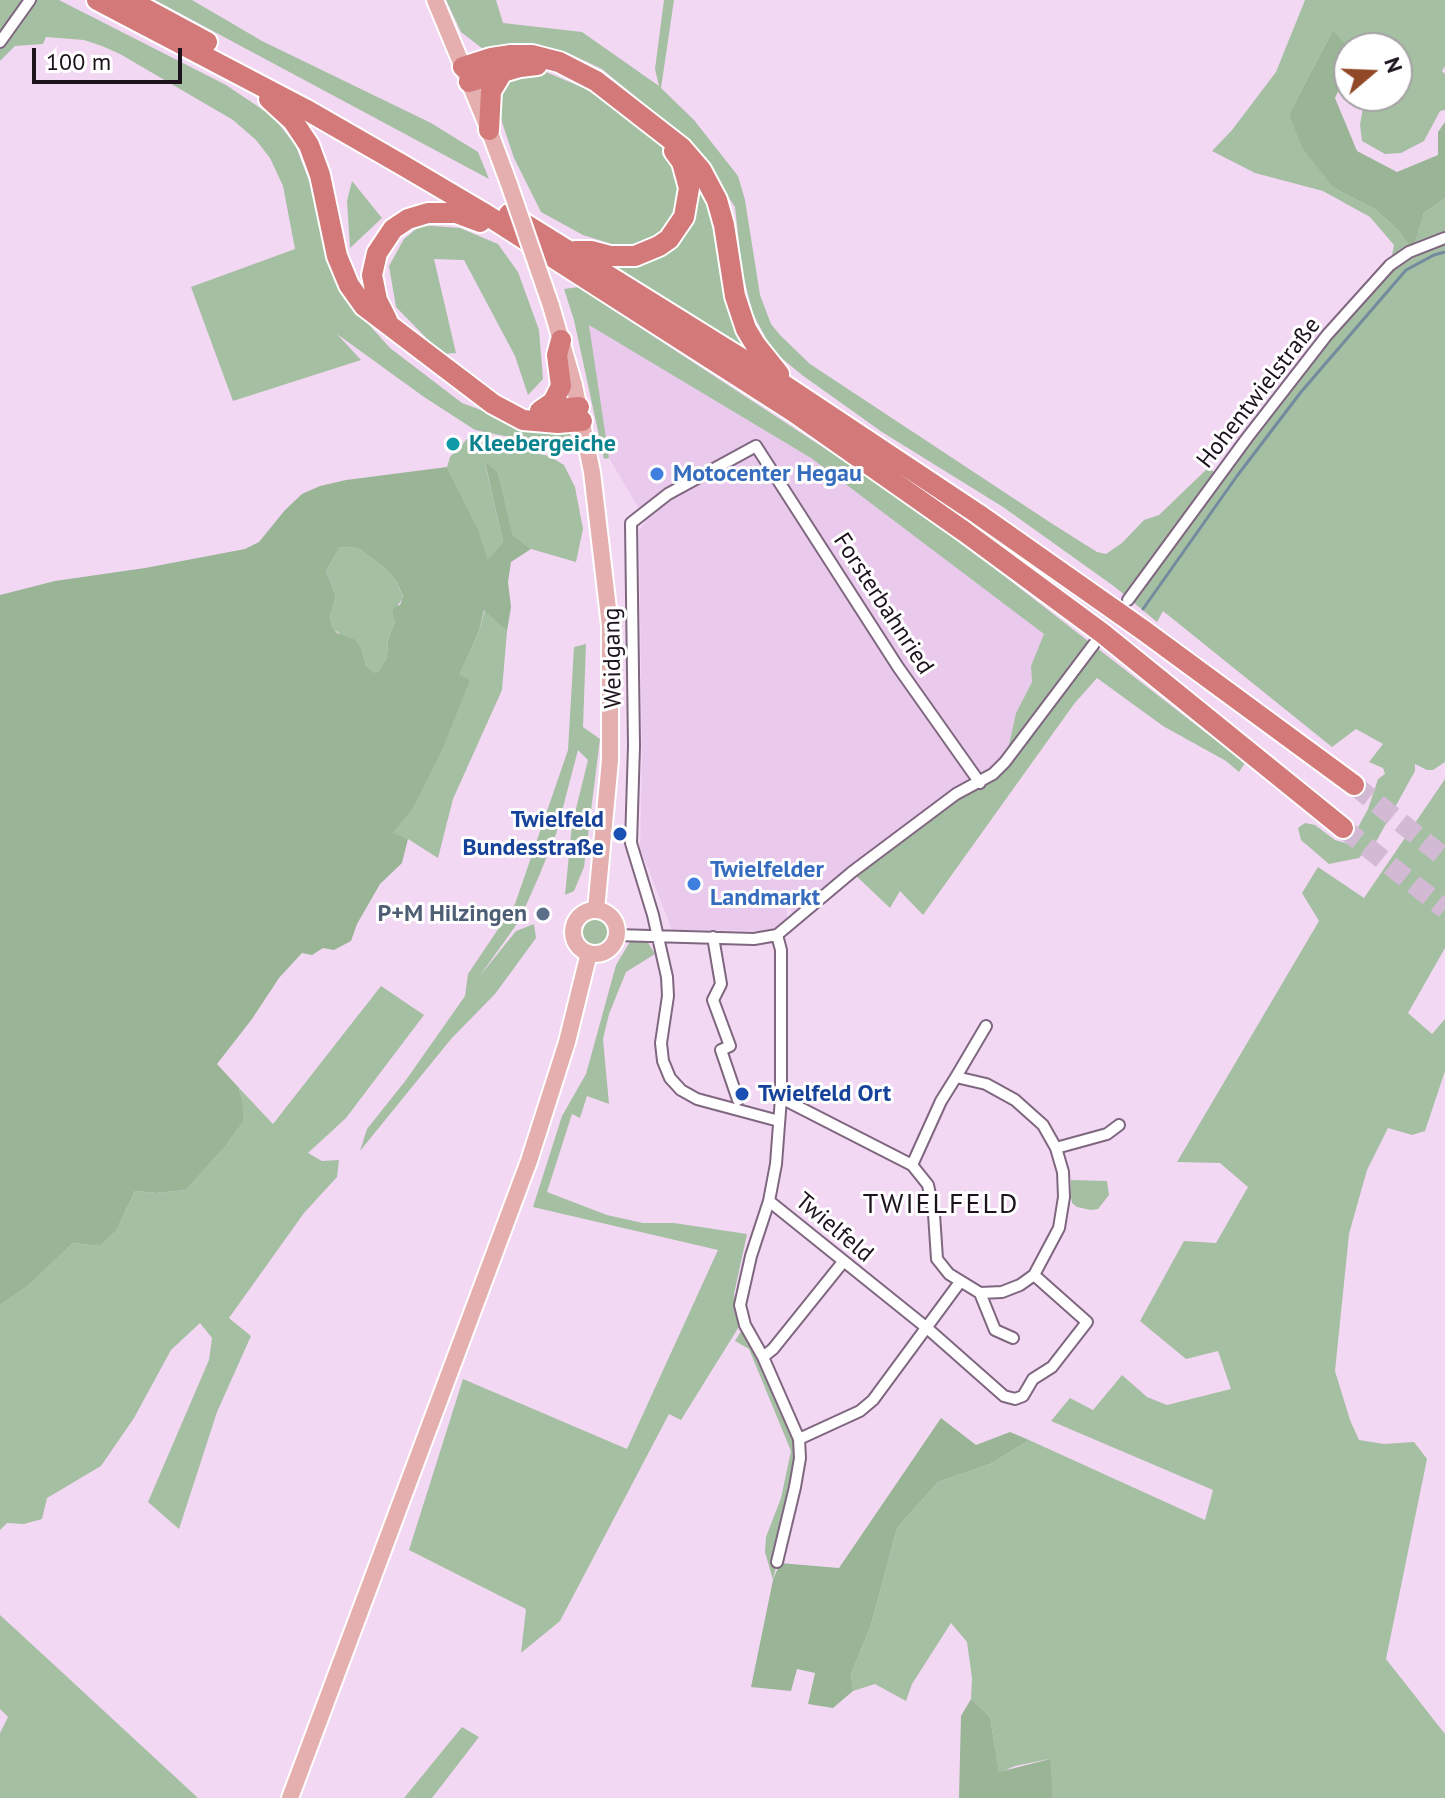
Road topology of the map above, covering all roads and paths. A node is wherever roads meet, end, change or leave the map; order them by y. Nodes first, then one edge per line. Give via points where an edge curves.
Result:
1 (29, 0) edge
2 (97, 0) edge
3 (129, 0) edge
4 (435, 0) edge
5 (0, 42) edge
6 (503, 71) junction
7 (466, 74) junction
8 (256, 84) junction
9 (489, 130) junction
10 (513, 232) junction
11 (1445, 238) edge
12 (571, 251) junction
13 (390, 324) junction
14 (561, 340) junction
15 (784, 385) junction
16 (540, 411) junction
17 (510, 412) junction
18 (581, 414) junction
19 (756, 446) joint
20 (1128, 600) dead end
21 (1094, 644) dead end
22 (980, 783) junction
23 (1354, 785) tunnel mouth
24 (1343, 828) tunnel mouth
25 (596, 910) junction
26 (616, 935) junction
27 (658, 935) junction
28 (777, 935) junction
29 (713, 937) junction
30 (589, 953) junction
31 (986, 1026) dead end
32 (956, 1077) junction
33 (781, 1098) junction
34 (738, 1100) dead end
35 (779, 1121) junction
36 (1119, 1125) dead end
37 (1056, 1148) junction
38 (912, 1165) junction
39 (769, 1201) junction
40 (843, 1262) junction
41 (1034, 1275) junction
42 (960, 1282) junction
43 (980, 1293) junction
44 (927, 1328) junction
45 (1013, 1338) dead end
46 (763, 1357) junction
47 (799, 1439) junction
48 (777, 1562) dead end
49 (290, 1798) edge

1 - 5 street
2 - 8 highway
3 - 12 highway
4 - 7 main road
6 - 7 highway
6 - 9 highway via 491,91
6 - 12 highway via 531,65 567,73 667,142 682,162 689,188 684,217 659,246 624,257
7 - 9 main road
7 - 15 highway via 491,58 521,54 570,66 682,148 708,179 717,200 746,329
8 - 10 highway
8 - 13 highway via 302,133 315,160 342,271 364,306
9 - 14 main road, bridge
10 - 13 highway via 500,233 447,212 400,224 381,245 372,275
10 - 24 highway via 931,507 1102,633
11 - 20 street, Hohentwielstraße via 1390,265 1327,335
12 - 15 highway
13 - 17 highway via 473,391
14 - 16 highway via 561,386 553,402
14 - 18 main road
15 - 23 highway via 1036,555
16 - 17 highway
16 - 18 highway
17 - 18 highway via 523,420 566,423
18 - 25 main road via 610,626 608,799
19 - 22 street, Forsterbahnried via 898,667
19 - 27 street, Weidgang via 668,494 631,523 631,843
21 - 22 street via 1005,762
22 - 28 street via 956,794
25 - 26 main road via 612,918
25 - 30 main road via 579,916 573,927 574,940
26 - 27 street
26 - 30 main road via 607,950
27 - 29 street
27 - 35 street via 668,996 661,1043 670,1078 697,1099
28 - 29 street
28 - 33 street, Twielfeld
29 - 34 street via 721,984 713,1000 730,1046 721,1050
30 - 49 main road via 560,1068 505,1230
31 - 32 street
32 - 37 street via 986,1084 1015,1100 1043,1125
32 - 38 street
33 - 35 street, Twielfeld
33 - 38 street
35 - 39 street, Twielfeld
36 - 37 street via 1107,1134
37 - 41 street via 1064,1197 1059,1228
38 - 42 street via 928,1185 937,1259
39 - 40 street, Twielfeld
39 - 46 street via 740,1305
40 - 44 street, Twielfeld
40 - 46 street
41 - 43 street via 1002,1292
41 - 44 street, Twielfeld via 1087,1322 1023,1396 1004,1396
42 - 43 street
42 - 44 street
43 - 45 street via 995,1330
44 - 47 street via 866,1405
46 - 47 street
47 - 48 street via 798,1472

